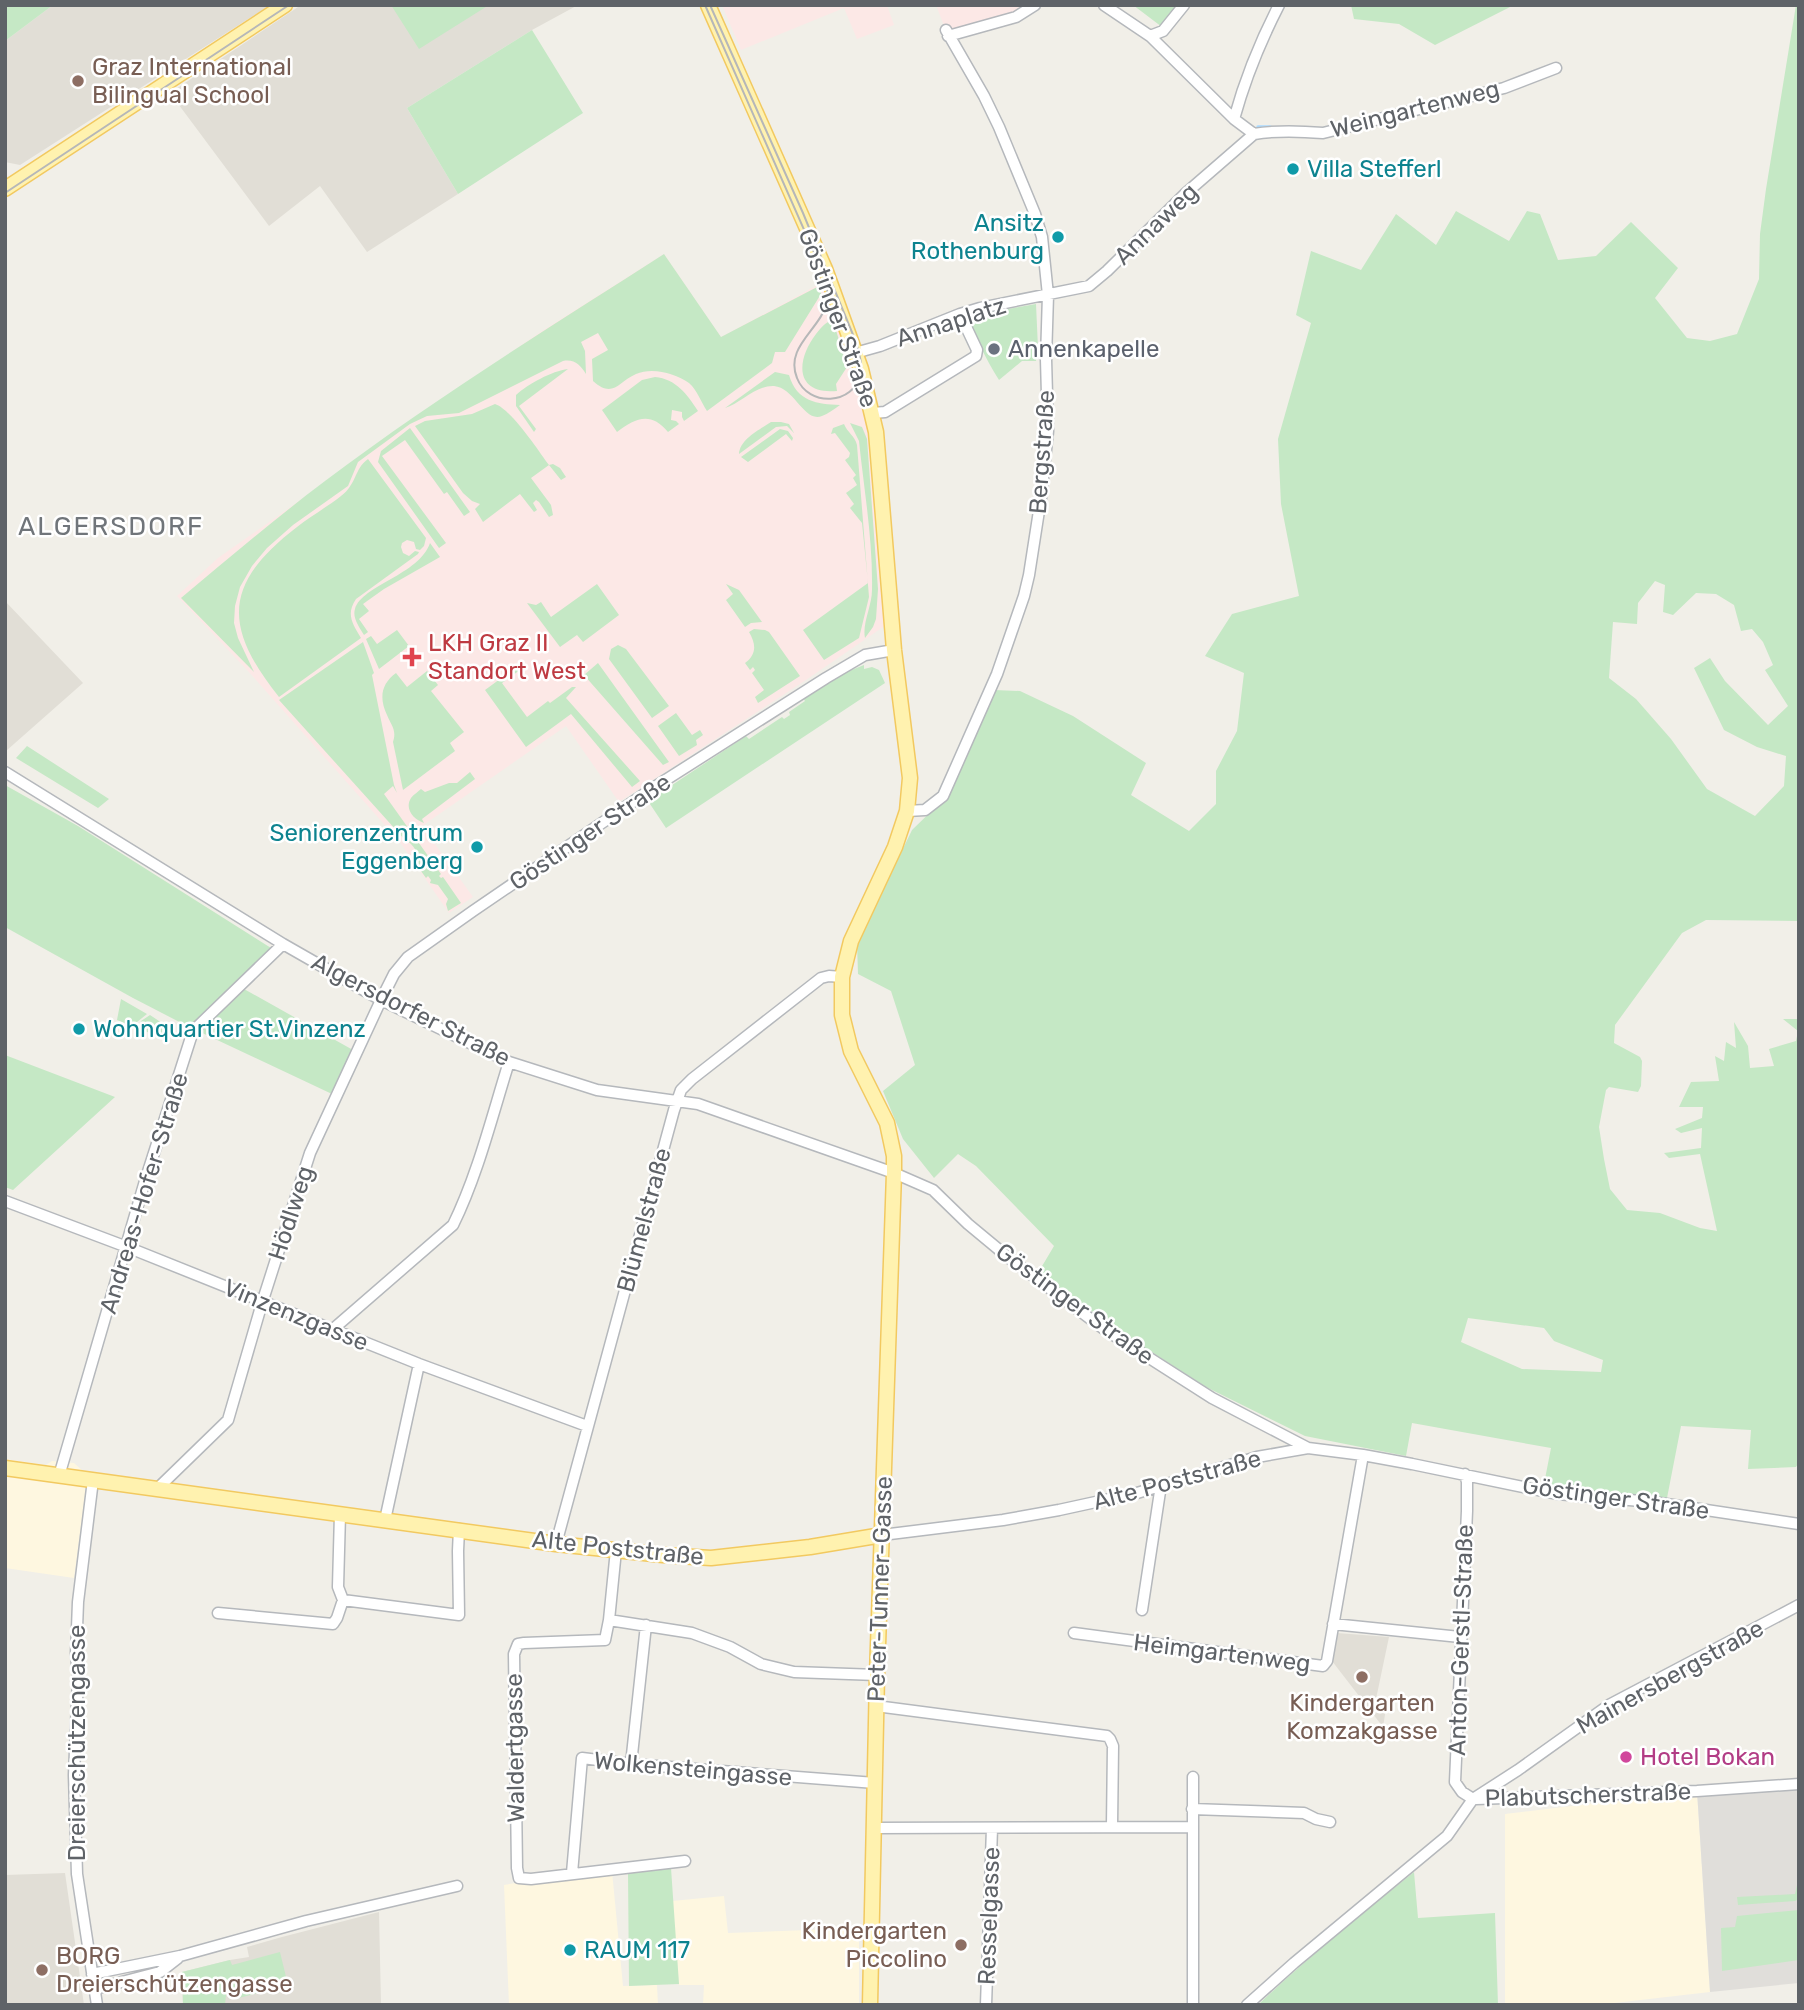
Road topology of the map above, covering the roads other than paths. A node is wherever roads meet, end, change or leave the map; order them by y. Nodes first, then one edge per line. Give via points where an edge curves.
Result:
1 (285, 5) edge
2 (708, 5) edge
3 (1035, 5) edge
4 (1104, 5) edge
5 (1184, 5) edge
6 (1279, 5) edge
7 (1150, 36) junction
8 (1556, 68) dead end
9 (1234, 119) junction
10 (1254, 134) junction
11 (6, 187) edge
12 (1048, 295) junction
13 (960, 314) junction
14 (855, 353) junction
15 (873, 413) junction
16 (894, 650) junction
17 (5, 772) edge
18 (907, 811) junction
19 (284, 944) junction
20 (842, 978) junction
21 (381, 1000) junction
22 (509, 1062) junction
23 (677, 1100) junction
24 (894, 1173) junction
25 (5, 1201) edge
26 (127, 1247) junction
27 (262, 1303) junction
28 (332, 1330) junction
29 (419, 1364) junction
30 (587, 1426) junction
31 (1308, 1448) junction
32 (1363, 1455) junction
33 (5, 1468) edge
34 (1465, 1474) junction
35 (59, 1476) junction
36 (93, 1480) junction
37 (1161, 1485) junction
38 (156, 1489) junction
39 (340, 1514) junction
40 (385, 1521) junction
41 (1799, 1524) edge
42 (459, 1529) junction
43 (882, 1535) junction
44 (556, 1544) junction
45 (615, 1550) junction
46 (343, 1600) junction
47 (1799, 1605) edge
48 (1142, 1610) dead end
49 (218, 1613) dead end
50 (609, 1620) junction
51 (1333, 1624) junction
52 (646, 1625) junction
53 (1074, 1633) dead end
54 (1460, 1637) junction
55 (877, 1675) junction
56 (876, 1706) junction
57 (631, 1764) junction
58 (1193, 1777) dead end
59 (875, 1783) junction
60 (1799, 1784) edge
61 (1473, 1799) junction
62 (1192, 1809) junction
63 (1330, 1822) dead end
64 (1112, 1826) junction
65 (1192, 1827) junction
66 (874, 1828) junction
67 (992, 1828) junction
68 (685, 1861) dead end
69 (572, 1873) junction
70 (457, 1886) dead end
71 (180, 1956) junction
72 (92, 1974) junction
73 (95, 1989) junction
74 (97, 2005) edge
75 (870, 2005) edge
76 (986, 2005) edge
77 (1193, 2005) edge
78 (1247, 2005) edge

1 - 11 main road
2 - 14 main road, Göstinger Straße via 825,269
3 - 12 street, Bergstraße via 1016,17 947,33 984,96 1035,214
4 - 7 street
5 - 7 street via 1163,31
6 - 9 street via 1244,82
7 - 9 street
8 - 10 street, Weingartenweg via 1504,88 1323,133
9 - 10 street
10 - 12 street, Annaweg via 1092,284
12 - 13 street, Annaplatz
12 - 18 street, Bergstraße via 1048,431 1024,596 991,688 943,796 925,810
13 - 14 street, Annaplatz
13 - 15 street via 976,356 885,412
14 - 15 main road, Göstinger Straße
15 - 16 main road, Göstinger Straße
16 - 18 main road, Göstinger Straße via 910,778
16 - 21 street, Göstinger Straße via 865,655 647,792 408,957
17 - 19 street, Algersdorfer Straße
18 - 20 main road, Göstinger Straße via 850,941
19 - 21 street, Algersdorfer Straße
19 - 26 street, Andreas-Hofer-Straße via 193,1031
20 - 23 street, Blümelstraße via 821,978 692,1079
20 - 24 main road, Göstinger Straße via 842,1015 851,1051 887,1123
21 - 22 street, Algersdorfer Straße
21 - 27 street, Hödlweg via 310,1153
22 - 23 street, Algersdorfer Straße via 597,1090
22 - 28 street via 453,1225
23 - 24 street, Algersdorfer Straße
23 - 30 street, Blümelstraße
24 - 31 street, Göstinger Straße via 933,1190 1009,1258 1104,1329 1212,1398
24 - 43 main road, Peter-Tunner-Gasse
25 - 26 street, Vinzenzgasse
26 - 27 street, Vinzenzgasse
26 - 35 street, Andreas-Hofer-Straße
27 - 28 street, Vinzenzgasse
27 - 38 street, Hödlweg via 228,1420
28 - 29 street, Vinzenzgasse
29 - 30 street, Vinzenzgasse
29 - 40 street
30 - 44 street, Blümelstraße
31 - 32 street, Göstinger Straße
31 - 37 street, Alte Poststraße via 1257,1457
32 - 34 street, Göstinger Straße
32 - 51 street, Heimgartenweg
33 - 35 main road, Alte Poststraße
34 - 41 street, Göstinger Straße via 1557,1494 1655,1502
34 - 54 street, Anton-Gerstl-Straße
35 - 36 main road, Alte Poststraße
36 - 38 main road, Alte Poststraße
36 - 72 street, Dreierschützengasse via 78,1602 74,1775 77,1874
37 - 43 street, Alte Poststraße via 1047,1512
37 - 48 street, Heimgartenweg
38 - 39 main road, Alte Poststraße
39 - 40 main road, Alte Poststraße
39 - 46 street via 338,1587
40 - 42 main road, Alte Poststraße
42 - 44 main road, Alte Poststraße
42 - 46 street via 459,1615
43 - 45 main road, Alte Poststraße via 711,1558
43 - 55 main road, Peter-Tunner-Gasse
44 - 45 main road, Alte Poststraße
45 - 50 street
46 - 49 street via 333,1624
47 - 61 street, Mainersbergstraße via 1609,1705
50 - 52 street
50 - 69 street, Waldertgasse via 605,1640 600,1642 524,1643 518,1644 514,1654 519,1878
51 - 53 street, Heimgartenweg via 1327,1661 1321,1666
51 - 54 street
52 - 55 street via 692,1633 761,1664 794,1672
52 - 57 street
54 - 61 street, Anton-Gerstl-Straße via 1455,1782
55 - 56 main road, Peter-Tunner-Gasse
56 - 59 main road, Peter-Tunner-Gasse
56 - 64 street via 1104,1735 1113,1746
57 - 59 street, Wolkensteingasse
57 - 69 street, Wolkensteingasse via 582,1758
58 - 62 street
59 - 66 main road, Peter-Tunner-Gasse
60 - 61 street, Plabutscherstraße
61 - 78 street, Plabutscherstraße via 1447,1836
62 - 63 street via 1304,1813
62 - 65 street
64 - 65 street
64 - 67 street
65 - 77 street
66 - 67 street
66 - 75 main road, Peter-Tunner-Gasse
67 - 76 street, Resselgasse
68 - 69 street
70 - 71 street
71 - 72 street
71 - 73 street via 160,1972
72 - 73 street, Dreierschützengasse
73 - 74 street, Dreierschützengasse

